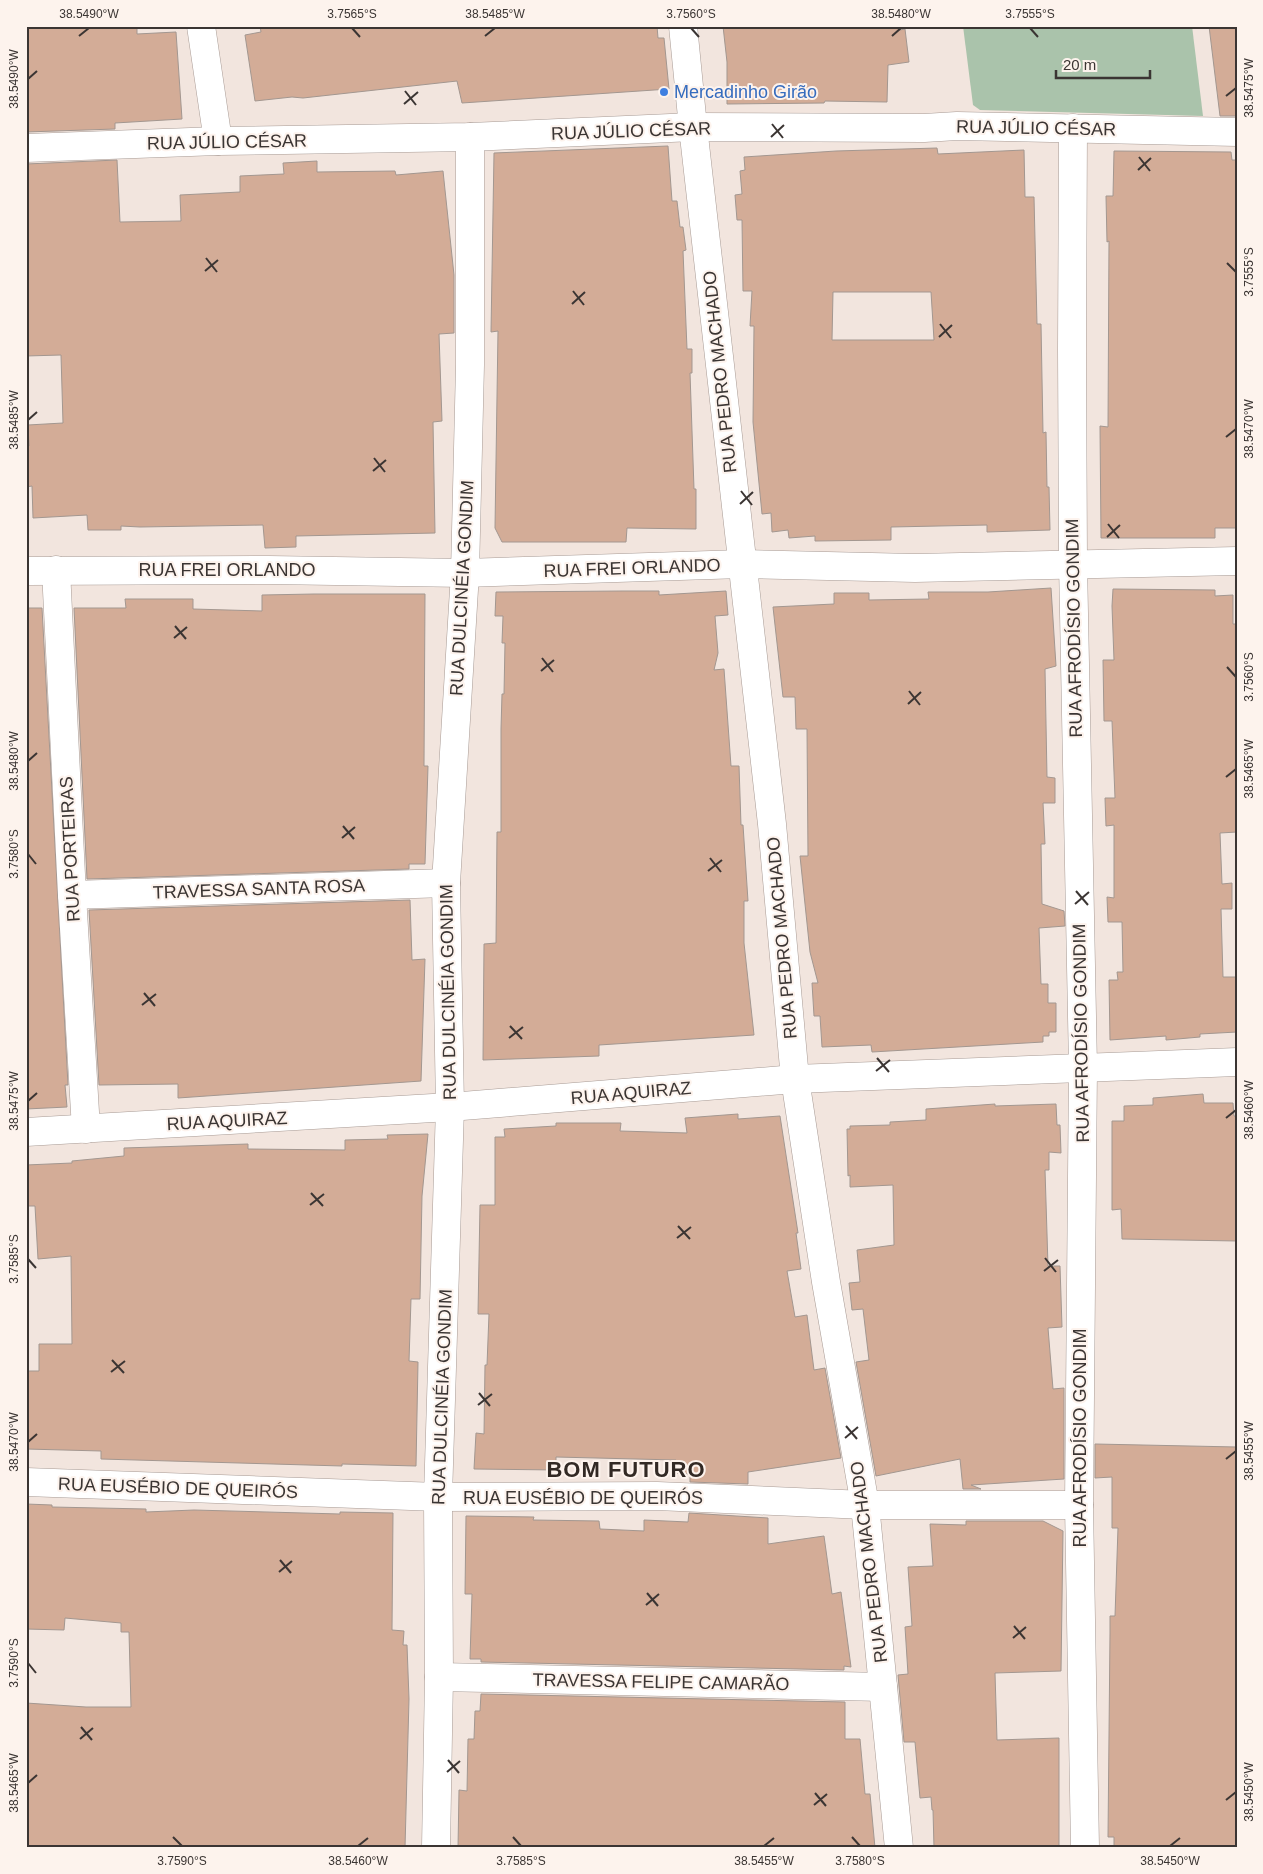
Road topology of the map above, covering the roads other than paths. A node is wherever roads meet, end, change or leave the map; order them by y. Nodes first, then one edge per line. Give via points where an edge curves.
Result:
1 (201, 26) edge
2 (683, 26) edge
3 (693, 128) junction
4 (1074, 128) junction
5 (1237, 132) edge
6 (470, 138) junction
7 (218, 141) junction
8 (26, 148) edge
9 (1237, 560) edge
10 (1073, 563) junction
11 (742, 564) junction
12 (56, 570) junction
13 (26, 571) edge
14 (465, 573) junction
15 (446, 883) junction
16 (72, 896) junction
17 (1237, 1062) edge
18 (1083, 1067) junction
19 (795, 1080) junction
20 (450, 1107) junction
21 (86, 1129) junction
22 (26, 1132) edge
23 (26, 1482) edge
24 (438, 1497) junction
25 (865, 1505) junction
26 (1079, 1505) junction
27 (439, 1677) junction
28 (883, 1687) junction
29 (436, 1848) edge
30 (899, 1848) edge
31 (1085, 1848) edge

1 - 7 street
2 - 3 street, RUA PEDRO MACHADO
3 - 4 street, RUA JÚLIO CÉSAR
3 - 6 street, RUA JÚLIO CÉSAR
3 - 11 street, RUA PEDRO MACHADO
4 - 5 street, RUA JÚLIO CÉSAR
4 - 10 street, RUA AFRODÍSIO GONDIM
6 - 7 street, RUA JÚLIO CÉSAR
6 - 14 street, RUA DULCINÉIA GONDIM
7 - 8 street, RUA JÚLIO CÉSAR
9 - 10 street, RUA FREI ORLANDO
10 - 11 street, RUA FREI ORLANDO via 915,568
10 - 18 street, RUA AFRODÍSIO GONDIM
11 - 14 street, RUA FREI ORLANDO
11 - 19 street, RUA PEDRO MACHADO via 772,824
12 - 13 street, RUA FREI ORLANDO
12 - 14 street, RUA FREI ORLANDO
12 - 16 street, RUA PORTEIRAS
14 - 15 street, RUA DULCINÉIA GONDIM
15 - 16 street, TRAVESSA SANTA ROSA
15 - 20 street, RUA DULCINÉIA GONDIM
16 - 21 street, RUA PORTEIRAS
17 - 18 street, RUA AQUIRAZ
18 - 19 street, RUA AQUIRAZ
18 - 26 street, RUA AFRODÍSIO GONDIM
19 - 20 street, RUA AQUIRAZ
19 - 25 street, RUA PEDRO MACHADO
20 - 21 street, RUA AQUIRAZ
20 - 24 street, RUA DULCINÉIA GONDIM
21 - 22 street, RUA AQUIRAZ
23 - 24 street, RUA EUSÉBIO DE QUEIRÓS
24 - 25 street, RUA EUSÉBIO DE QUEIRÓS via 657,1496
24 - 27 street, RUA DULCINÉIA GONDIM
25 - 26 street, RUA EUSÉBIO DE QUEIRÓS
25 - 28 street, RUA PEDRO MACHADO
26 - 31 street, RUA AFRODÍSIO GONDIM
27 - 28 street, TRAVESSA FELIPE CAMARÃO
27 - 29 street, RUA DULCINÉIA GONDIM
28 - 30 street, RUA PEDRO MACHADO

